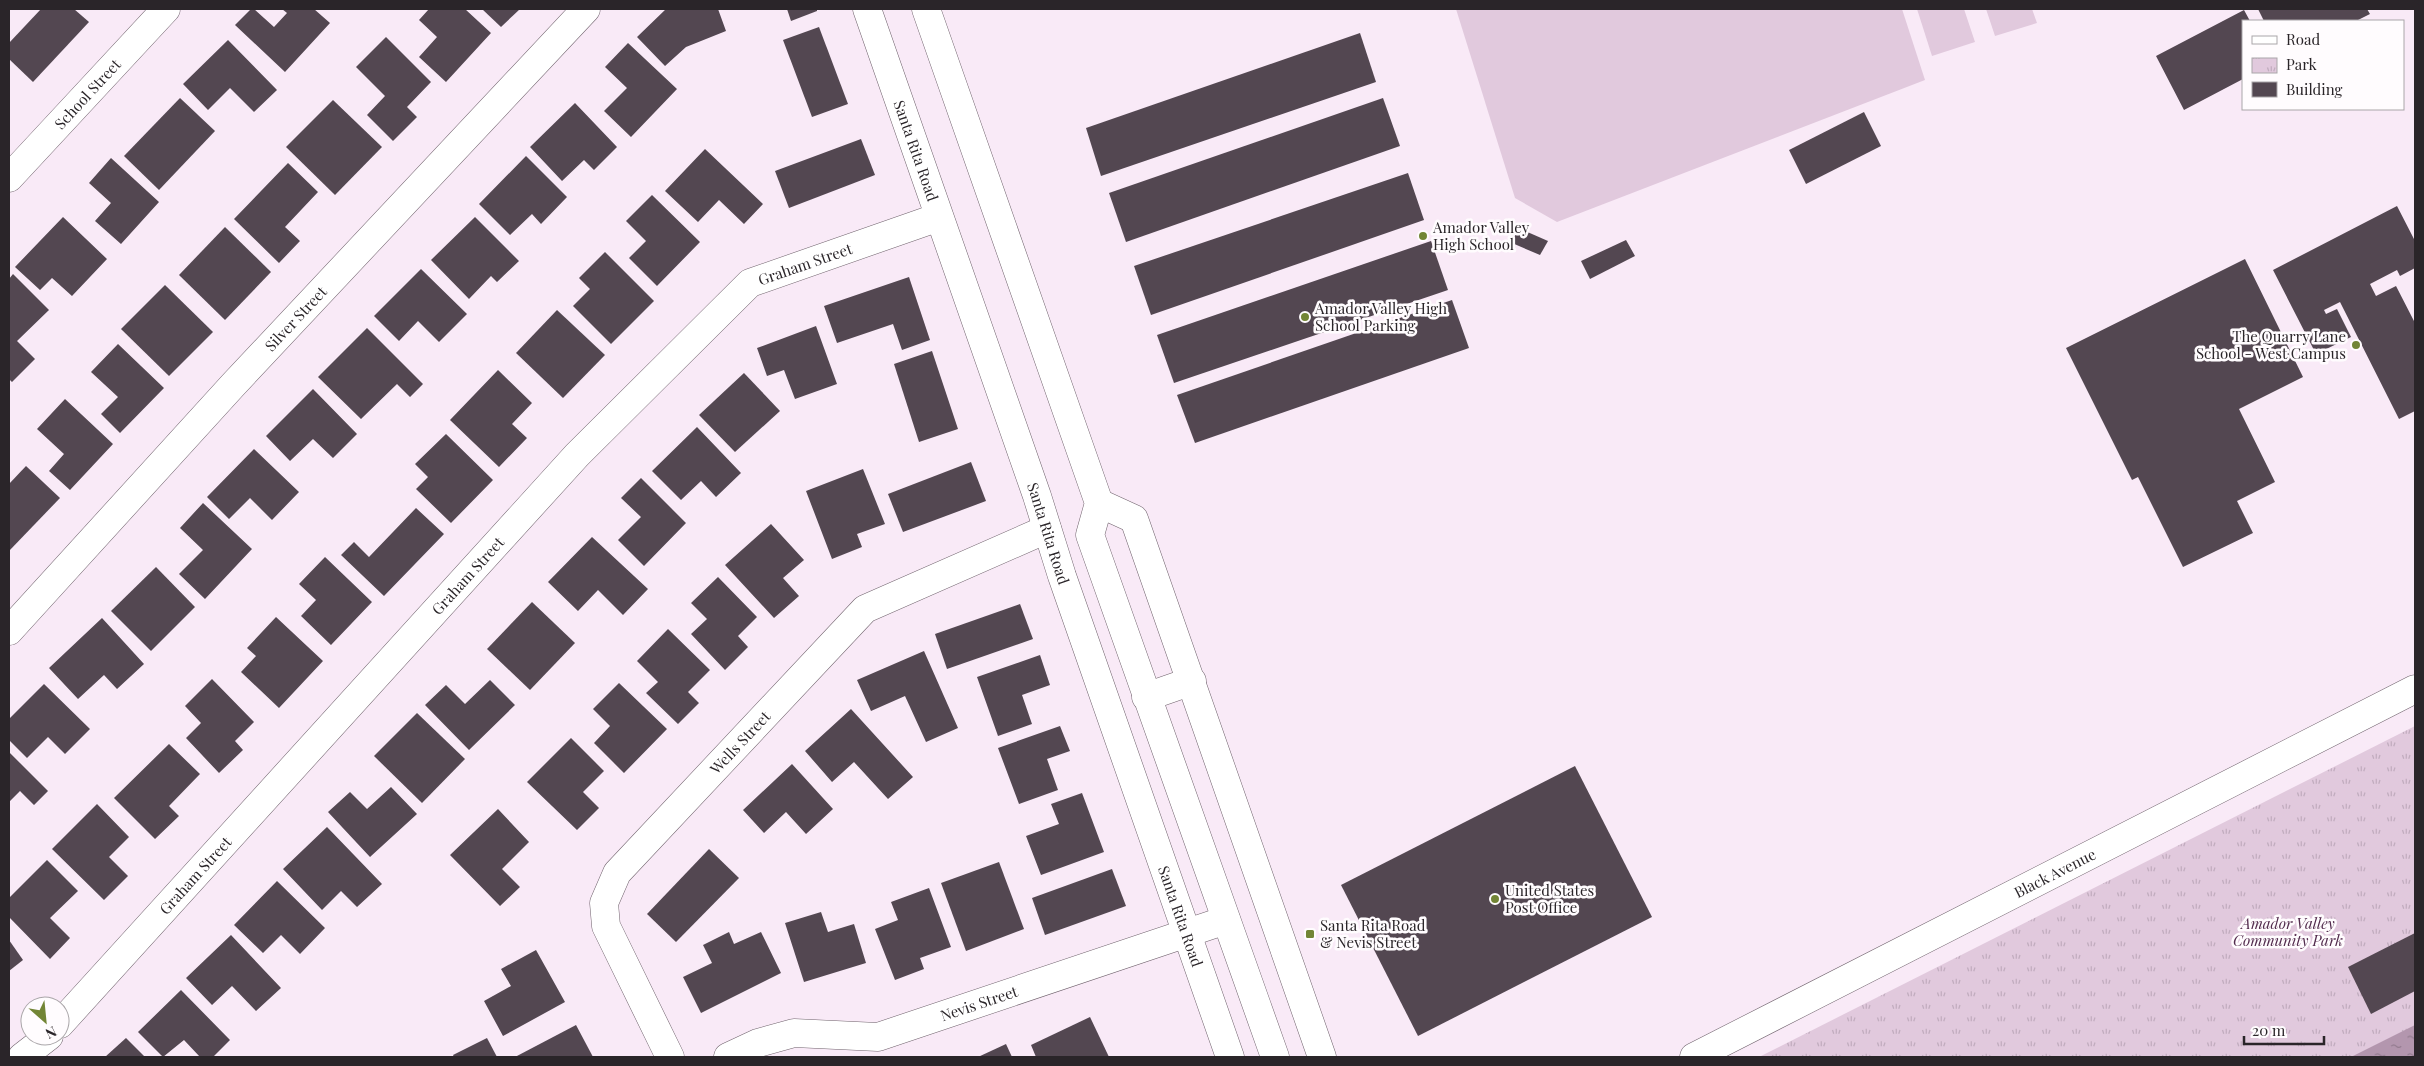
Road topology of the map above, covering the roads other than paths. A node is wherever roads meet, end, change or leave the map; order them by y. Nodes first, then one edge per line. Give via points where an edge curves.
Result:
1 (166, 9) edge
2 (586, 9) edge
3 (867, 9) edge
4 (926, 9) edge
5 (9, 178) edge
6 (939, 217) junction
7 (1099, 503) junction
8 (1047, 529) junction
9 (9, 631) edge
10 (1192, 680) junction
11 (2415, 688) edge
12 (1146, 697) junction
13 (1226, 920) junction
14 (1186, 932) junction
15 (70, 1013) edge
16 (36, 1046) edge
17 (22, 1057) edge
18 (670, 1057) edge
19 (728, 1057) edge
20 (1230, 1057) edge
21 (1275, 1057) edge
22 (1322, 1057) edge
23 (1694, 1057) edge

1 - 5 street, School Street
2 - 9 street, Silver Street
3 - 6 street, Santa Rita Road
4 - 7 street
6 - 8 street, Santa Rita Road
6 - 15 street, Graham Street via 750,283 577,455
7 - 10 street via 1134,519
7 - 12 street via 1090,535
8 - 14 street, Santa Rita Road
8 - 18 street, Wells Street via 865,610 617,873 604,903 606,926
10 - 12 street
10 - 22 street
11 - 23 street, Black Avenue
12 - 13 street
13 - 14 street, Nevis Street
13 - 21 street
14 - 19 street, Nevis Street via 878,1037 794,1033 758,1042
14 - 20 street, Santa Rita Road
16 - 17 street

